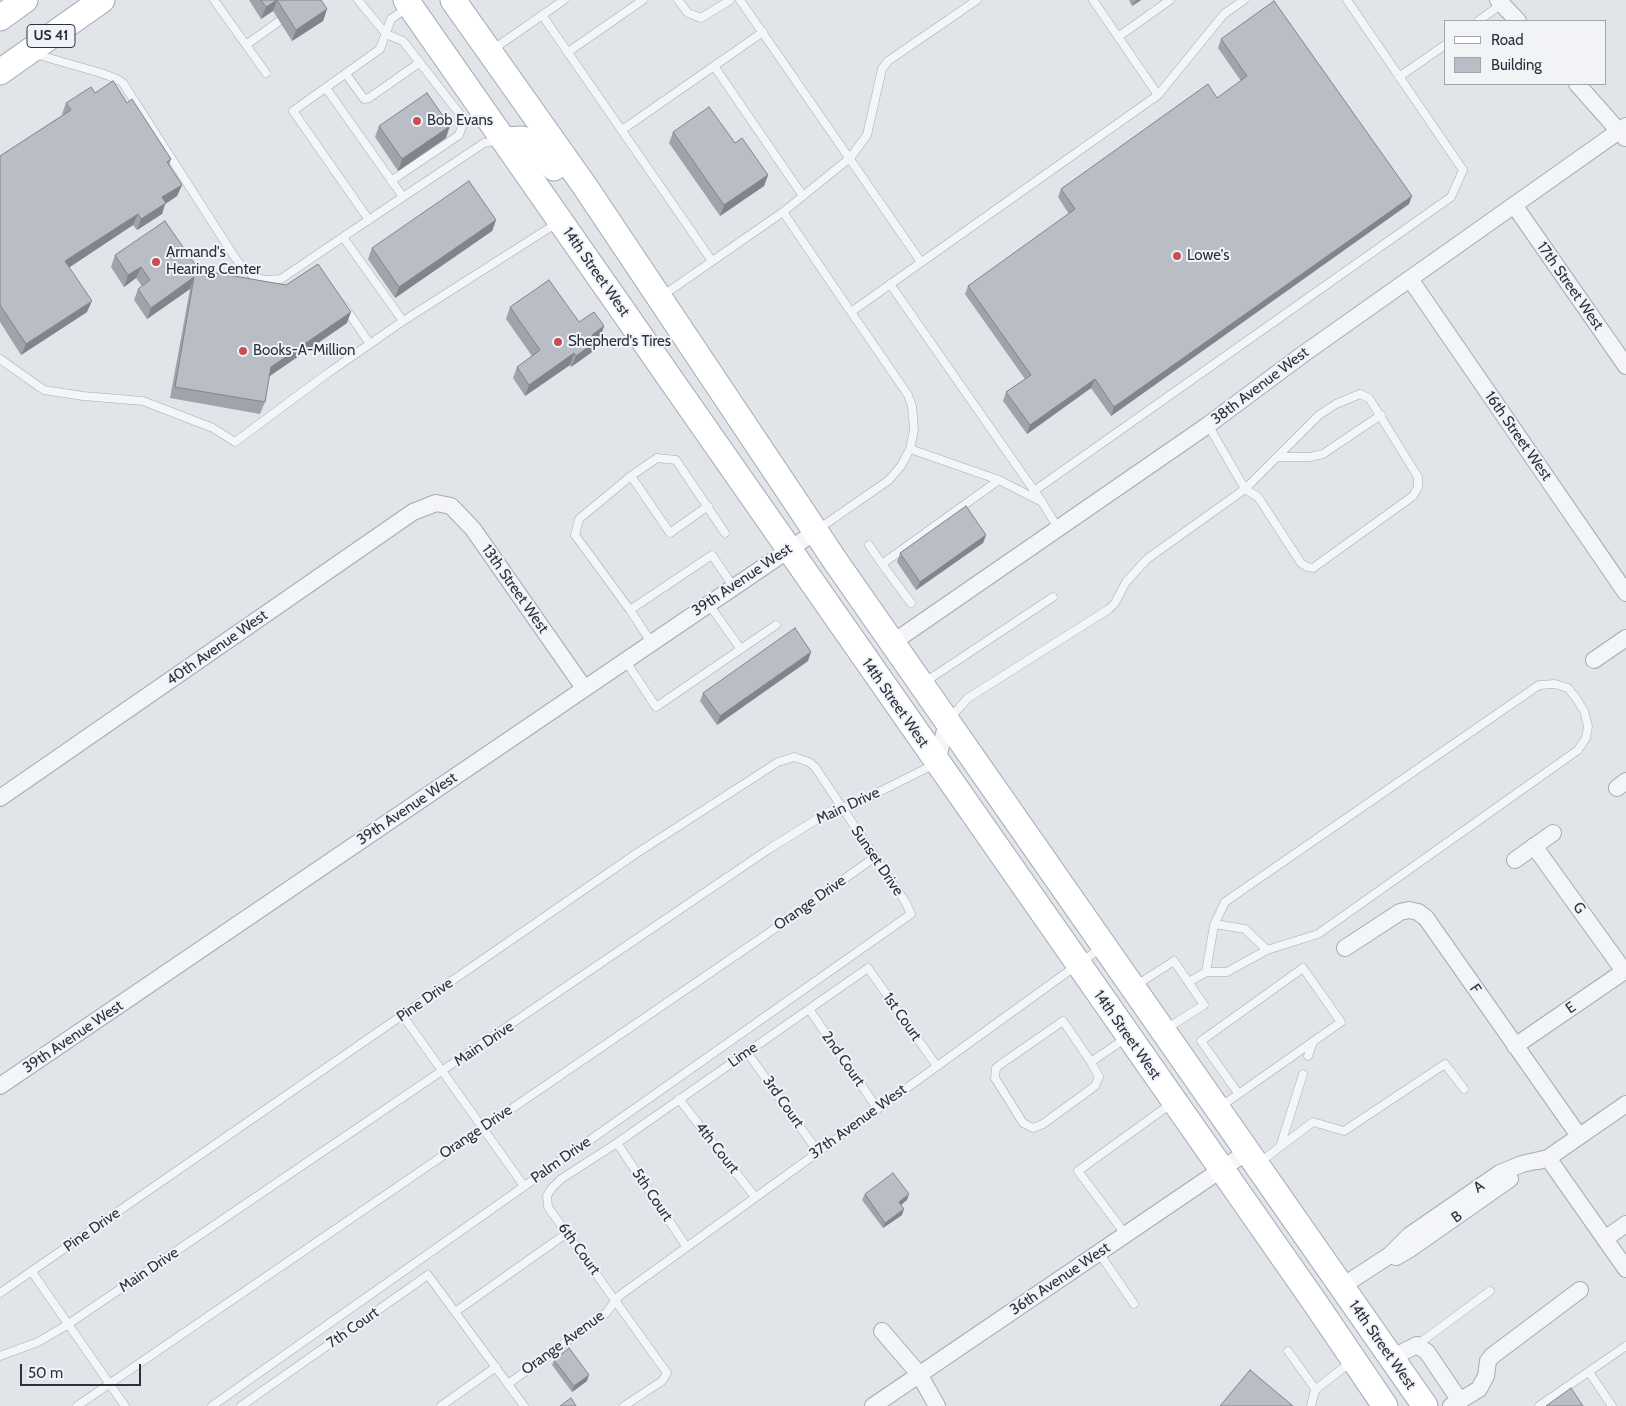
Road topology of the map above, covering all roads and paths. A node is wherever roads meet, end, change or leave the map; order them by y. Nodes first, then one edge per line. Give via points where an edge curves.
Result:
1 (25, 0) edge
2 (102, 0) edge
3 (214, 0) edge
4 (358, 0) edge
5 (453, 0) edge
6 (564, 0) edge
7 (642, 0) edge
8 (678, 0) edge
9 (730, 0) edge
10 (740, 0) edge
11 (977, 0) edge
12 (1093, 0) edge
13 (1170, 0) edge
14 (1244, 0) edge
15 (1347, 0) edge
16 (1500, 2) edge
17 (408, 3) edge
18 (542, 15) junction
19 (0, 18) edge
20 (1479, 20) edge
21 (1517, 20) edge
22 (278, 22) dead end
23 (763, 32) junction
24 (386, 34) junction
25 (1118, 37) junction
26 (246, 44) junction
27 (1444, 46) edge
28 (28, 52) junction
29 (490, 52) junction
30 (568, 52) junction
31 (420, 63) junction
32 (714, 66) junction
33 (0, 72) edge
34 (266, 73) dead end
35 (346, 74) junction
36 (1399, 77) junction
37 (1578, 85) edge
38 (326, 88) junction
39 (1158, 95) junction
40 (622, 130) junction
41 (1624, 131) edge
42 (504, 140) junction
43 (850, 158) junction
44 (392, 181) junction
45 (803, 196) junction
46 (403, 197) junction
47 (1514, 206) junction
48 (783, 212) junction
49 (369, 220) junction
50 (561, 220) junction
51 (343, 237) junction
52 (631, 257) junction
53 (312, 258) junction
54 (712, 261) junction
55 (922, 262) junction
56 (318, 266) edge
57 (1410, 279) junction
58 (890, 284) junction
59 (338, 297) edge
60 (659, 299) junction
61 (851, 312) junction
62 (403, 322) junction
63 (370, 344) junction
64 (0, 359) edge
65 (1626, 366) edge
66 (1381, 415) junction
67 (1208, 425) junction
68 (910, 449) junction
69 (1277, 457) junction
70 (630, 476) junction
71 (999, 480) junction
72 (1245, 489) junction
73 (1034, 491) junction
74 (436, 502) joint
75 (1042, 502) junction
76 (708, 506) junction
77 (1058, 528) junction
78 (815, 532) junction
79 (725, 533) dead end
80 (869, 545) dead end
81 (788, 548) junction
82 (882, 564) junction
83 (733, 586) junction
84 (1626, 593) edge
85 (1053, 597) dead end
86 (708, 603) junction
87 (911, 603) dead end
88 (630, 610) junction
89 (776, 625) dead end
90 (1626, 638) edge
91 (651, 642) junction
92 (892, 643) junction
93 (740, 648) junction
94 (625, 660) junction
95 (1594, 660) dead end
96 (921, 684) junction
97 (584, 688) junction
98 (947, 721) junction
99 (937, 763) junction
100 (0, 798) edge
101 (842, 809) junction
102 (1553, 833) dead end
103 (1534, 846) junction
104 (875, 857) junction
105 (1515, 860) dead end
106 (911, 914) joint
107 (1214, 924) junction
108 (1102, 946) junction
109 (1345, 948) dead end
110 (1267, 950) junction
111 (1077, 964) junction
112 (868, 968) joint
113 (1625, 970) edge
114 (1206, 972) junction
115 (1189, 982) junction
116 (1133, 988) junction
117 (809, 1009) junction
118 (403, 1016) junction
119 (1163, 1031) junction
120 (1128, 1037) junction
121 (1313, 1042) junction
122 (1515, 1046) junction
123 (748, 1052) junction
124 (1308, 1056) dead end
125 (1091, 1062) junction
126 (936, 1065) junction
127 (443, 1072) junction
128 (1303, 1074) dead end
129 (0, 1086) edge
130 (1464, 1089) dead end
131 (1238, 1093) junction
132 (679, 1099) junction
133 (1173, 1101) junction
134 (1626, 1104) edge
135 (877, 1108) junction
136 (1217, 1109) junction
137 (483, 1127) junction
138 (1579, 1136) junction
139 (617, 1143) junction
140 (1280, 1147) junction
141 (818, 1152) junction
142 (1548, 1158) junction
143 (1252, 1159) junction
144 (1222, 1170) junction
145 (524, 1186) junction
146 (754, 1197) junction
147 (1626, 1224) edge
148 (567, 1233) junction
149 (1126, 1235) junction
150 (1606, 1238) junction
151 (686, 1246) junction
152 (1099, 1253) junction
153 (1626, 1269) edge
154 (32, 1272) junction
155 (1341, 1287) junction
156 (1580, 1290) dead end
157 (1490, 1291) dead end
158 (0, 1293) edge
159 (616, 1300) junction
160 (1134, 1304) dead end
161 (456, 1312) junction
162 (68, 1325) junction
163 (882, 1331) dead end
164 (1417, 1345) junction
165 (1626, 1346) edge
166 (1288, 1351) dead end
167 (0, 1356) edge
168 (1391, 1358) junction
169 (1353, 1360) junction
170 (496, 1367) junction
171 (1589, 1372) junction
172 (919, 1374) junction
173 (110, 1384) junction
174 (508, 1384) junction
175 (1316, 1390) junction
176 (522, 1403) edge
177 (1456, 1403) edge
178 (76, 1406) edge
179 (125, 1406) edge
180 (212, 1406) edge
181 (241, 1406) edge
182 (441, 1406) edge
183 (624, 1406) edge
184 (873, 1406) edge
185 (937, 1406) edge
186 (1311, 1406) edge
187 (1385, 1406) edge
188 (1426, 1406) edge
189 (1539, 1406) edge
190 (1612, 1406) edge

1 - 19 main road, US 41
2 - 28 main road, US 41
3 - 26 lane
4 - 24 lane
5 - 29 main road, 14th Street West
6 - 18 lane
7 - 30 lane
8 - 9 lane via 688,13 701,18
10 - 23 lane
11 - 43 lane via 888,61 879,78 866,135
12 - 25 lane
13 - 25 lane
14 - 39 lane via 1224,14
15 - 36 lane
16 - 20 lane
16 - 21 street
17 - 24 lane via 391,19
17 - 42 main road, 14th Street West
18 - 29 lane
18 - 30 lane
22 - 26 lane
23 - 32 lane
23 - 43 lane
24 - 31 lane via 403,41
24 - 35 lane via 380,49
25 - 39 lane
26 - 34 lane
27 - 36 lane
28 - 33 main road, US 41
28 - 53 lane via 101,73 122,83 248,273 265,280 281,279
29 - 52 main road, 14th Street West
30 - 40 lane
31 - 35 lane via 364,99
31 - 44 lane via 459,113 463,123 459,135
32 - 40 lane
32 - 45 lane
35 - 38 lane
36 - 73 lane via 1463,170 1451,197
37 - 41 street
38 - 44 lane
38 - 49 lane via 293,111
39 - 55 lane
40 - 54 lane
41 - 47 street, 38th Avenue West
42 - 46 lane via 484,143
42 - 50 main road, 14th Street West
42 - 52 main road via 522,139 534,143 568,187
43 - 45 lane
43 - 55 lane
44 - 46 lane
45 - 48 lane
46 - 49 lane
47 - 57 street, 38th Avenue West
47 - 65 street, 17th Street West
48 - 54 lane
48 - 61 lane
49 - 51 lane
50 - 62 lane
50 - 81 main road, 14th Street West
51 - 53 lane
51 - 62 lane
52 - 60 main road, 14th Street West
53 - 56 lane
54 - 60 lane
55 - 58 lane
57 - 67 street, 38th Avenue West
57 - 84 street, 16th Street West
58 - 61 lane
58 - 73 lane
59 - 63 lane
60 - 78 main road, 14th Street West
61 - 68 lane via 908,396 914,419
62 - 63 lane
63 - 64 lane via 235,442 213,428 143,401 44,390
66 - 69 lane via 1323,454
66 - 69 lane via 1369,398 1360,394 1352,397 1318,415
66 - 72 lane via 1418,477 1418,487 1413,496 1314,568 1301,563 1258,497
67 - 72 lane
67 - 77 street, 38th Avenue West
68 - 71 lane
68 - 78 lane via 889,480
69 - 72 lane
70 - 76 lane via 658,458 676,460
70 - 76 lane via 670,533
70 - 88 lane via 579,520 575,535
71 - 75 lane
71 - 82 lane
72 - 98 lane via 1147,559 1132,574 1109,609 968,698
73 - 75 lane
74 - 97 street, 13th Street West via 451,506 473,529
74 - 100 street, 40th Avenue West via 414,512
75 - 77 lane
76 - 79 lane
77 - 92 street, 38th Avenue West
78 - 81 street, 39th Avenue West
78 - 92 main road, 14th Street West
80 - 82 lane
81 - 83 street, 39th Avenue West
81 - 99 main road, 14th Street West
82 - 87 lane
83 - 86 street, 39th Avenue West
83 - 88 lane via 712,555
85 - 96 lane
86 - 91 street, 39th Avenue West
86 - 93 lane
88 - 91 lane
89 - 93 lane
90 - 95 street
91 - 94 street, 39th Avenue West
92 - 96 main road, 14th Street West
93 - 94 lane via 656,707
94 - 97 street, 39th Avenue West
96 - 98 main road, 14th Street West
97 - 129 street, 39th Avenue West
98 - 99 street
98 - 108 main road, 14th Street West
99 - 101 lane, Main Drive
99 - 111 main road, 14th Street West
101 - 104 lane, Sunset Drive
101 - 118 lane, Pine Drive via 815,767 800,758 783,759 637,853
101 - 127 lane, Main Drive via 830,811 769,849
102 - 103 street
103 - 105 street
103 - 113 street, G
104 - 106 lane, Sunset Drive
104 - 137 lane, Orange Drive
106 - 145 lane, Palm Drive
107 - 110 lane via 1245,929
107 - 110 lane via 1225,902 1539,685 1555,684 1568,688 1584,711 1588,726 1586,738 1578,750 1318,934
107 - 114 lane
108 - 111 lane, 37th Avenue West
108 - 116 main road, 14th Street West
109 - 122 street, F via 1400,912 1418,912 1426,918
110 - 114 lane via 1227,972
111 - 120 main road, 14th Street West
111 - 126 lane, 37th Avenue West
112 - 117 lane, Lime
112 - 126 lane, 1st Court
113 - 122 street, E
114 - 115 lane
115 - 116 lane via 1174,961
115 - 119 lane via 1204,1005
116 - 119 main road, 14th Street West
117 - 123 lane, Lime
117 - 135 lane, 2nd Court
118 - 127 lane
118 - 154 lane, Pine Drive
119 - 136 main road, 14th Street West
120 - 125 lane
120 - 133 main road, 14th Street West
121 - 124 lane
121 - 131 lane
121 - 131 lane via 1341,1022 1303,968 1201,1040
122 - 138 street, F
123 - 132 lane, Lime
123 - 141 lane, 3rd Court
125 - 125 lane via 1063,1021 996,1068 997,1083 1023,1123 1032,1128 1043,1124 1095,1086 1099,1077
126 - 135 lane, 37th Avenue West
127 - 137 lane
127 - 162 lane, Main Drive
128 - 140 lane
130 - 140 lane via 1445,1064 1344,1131 1313,1122
131 - 136 lane
132 - 139 lane, Lime
132 - 146 lane, 4th Court
133 - 144 main road, 14th Street West
133 - 149 lane via 1078,1171
134 - 138 street, A
135 - 141 lane, 37th Avenue West
136 - 143 main road, 14th Street West
137 - 145 lane
137 - 173 lane, Orange Drive
138 - 142 street, A
139 - 148 lane, 6th Court via 561,1179 547,1196 548,1207
139 - 151 lane, 5th Court
140 - 143 lane
141 - 146 lane, 37th Avenue West
142 - 150 street
142 - 155 street, A via 1500,1173 1410,1235 1390,1255
143 - 144 street, 36th Avenue West
143 - 155 main road, 14th Street West
144 - 149 street, 36th Avenue West
144 - 169 main road, 14th Street West
145 - 180 lane, Palm Drive
146 - 151 lane, 37th Avenue West
147 - 150 street
148 - 159 lane, 6th Court
148 - 161 lane
149 - 152 street, 36th Avenue West
150 - 153 street
151 - 159 lane, 37th Avenue West
152 - 160 lane
152 - 172 street, 36th Avenue West
154 - 158 lane, Pine Drive
154 - 162 lane
155 - 168 main road, 14th Street West
156 - 177 street via 1492,1356 1479,1389
157 - 164 lane
159 - 174 lane, Orange Avenue via 606,1313
159 - 183 lane, 6th Court via 667,1373 662,1381
161 - 170 lane
161 - 181 lane, 7th Court via 428,1275
162 - 167 lane, Main Drive via 38,1342
162 - 173 lane
163 - 172 street
164 - 168 street
164 - 177 street via 1428,1352
165 - 171 lane
166 - 175 lane
168 - 188 main road, 14th Street West
169 - 175 lane
169 - 187 main road, 14th Street West
170 - 174 lane
170 - 182 lane
171 - 189 lane
171 - 190 lane
172 - 184 street, 36th Avenue West
172 - 185 street
173 - 178 lane, Orange Drive
173 - 179 lane
174 - 176 lane
175 - 186 lane

